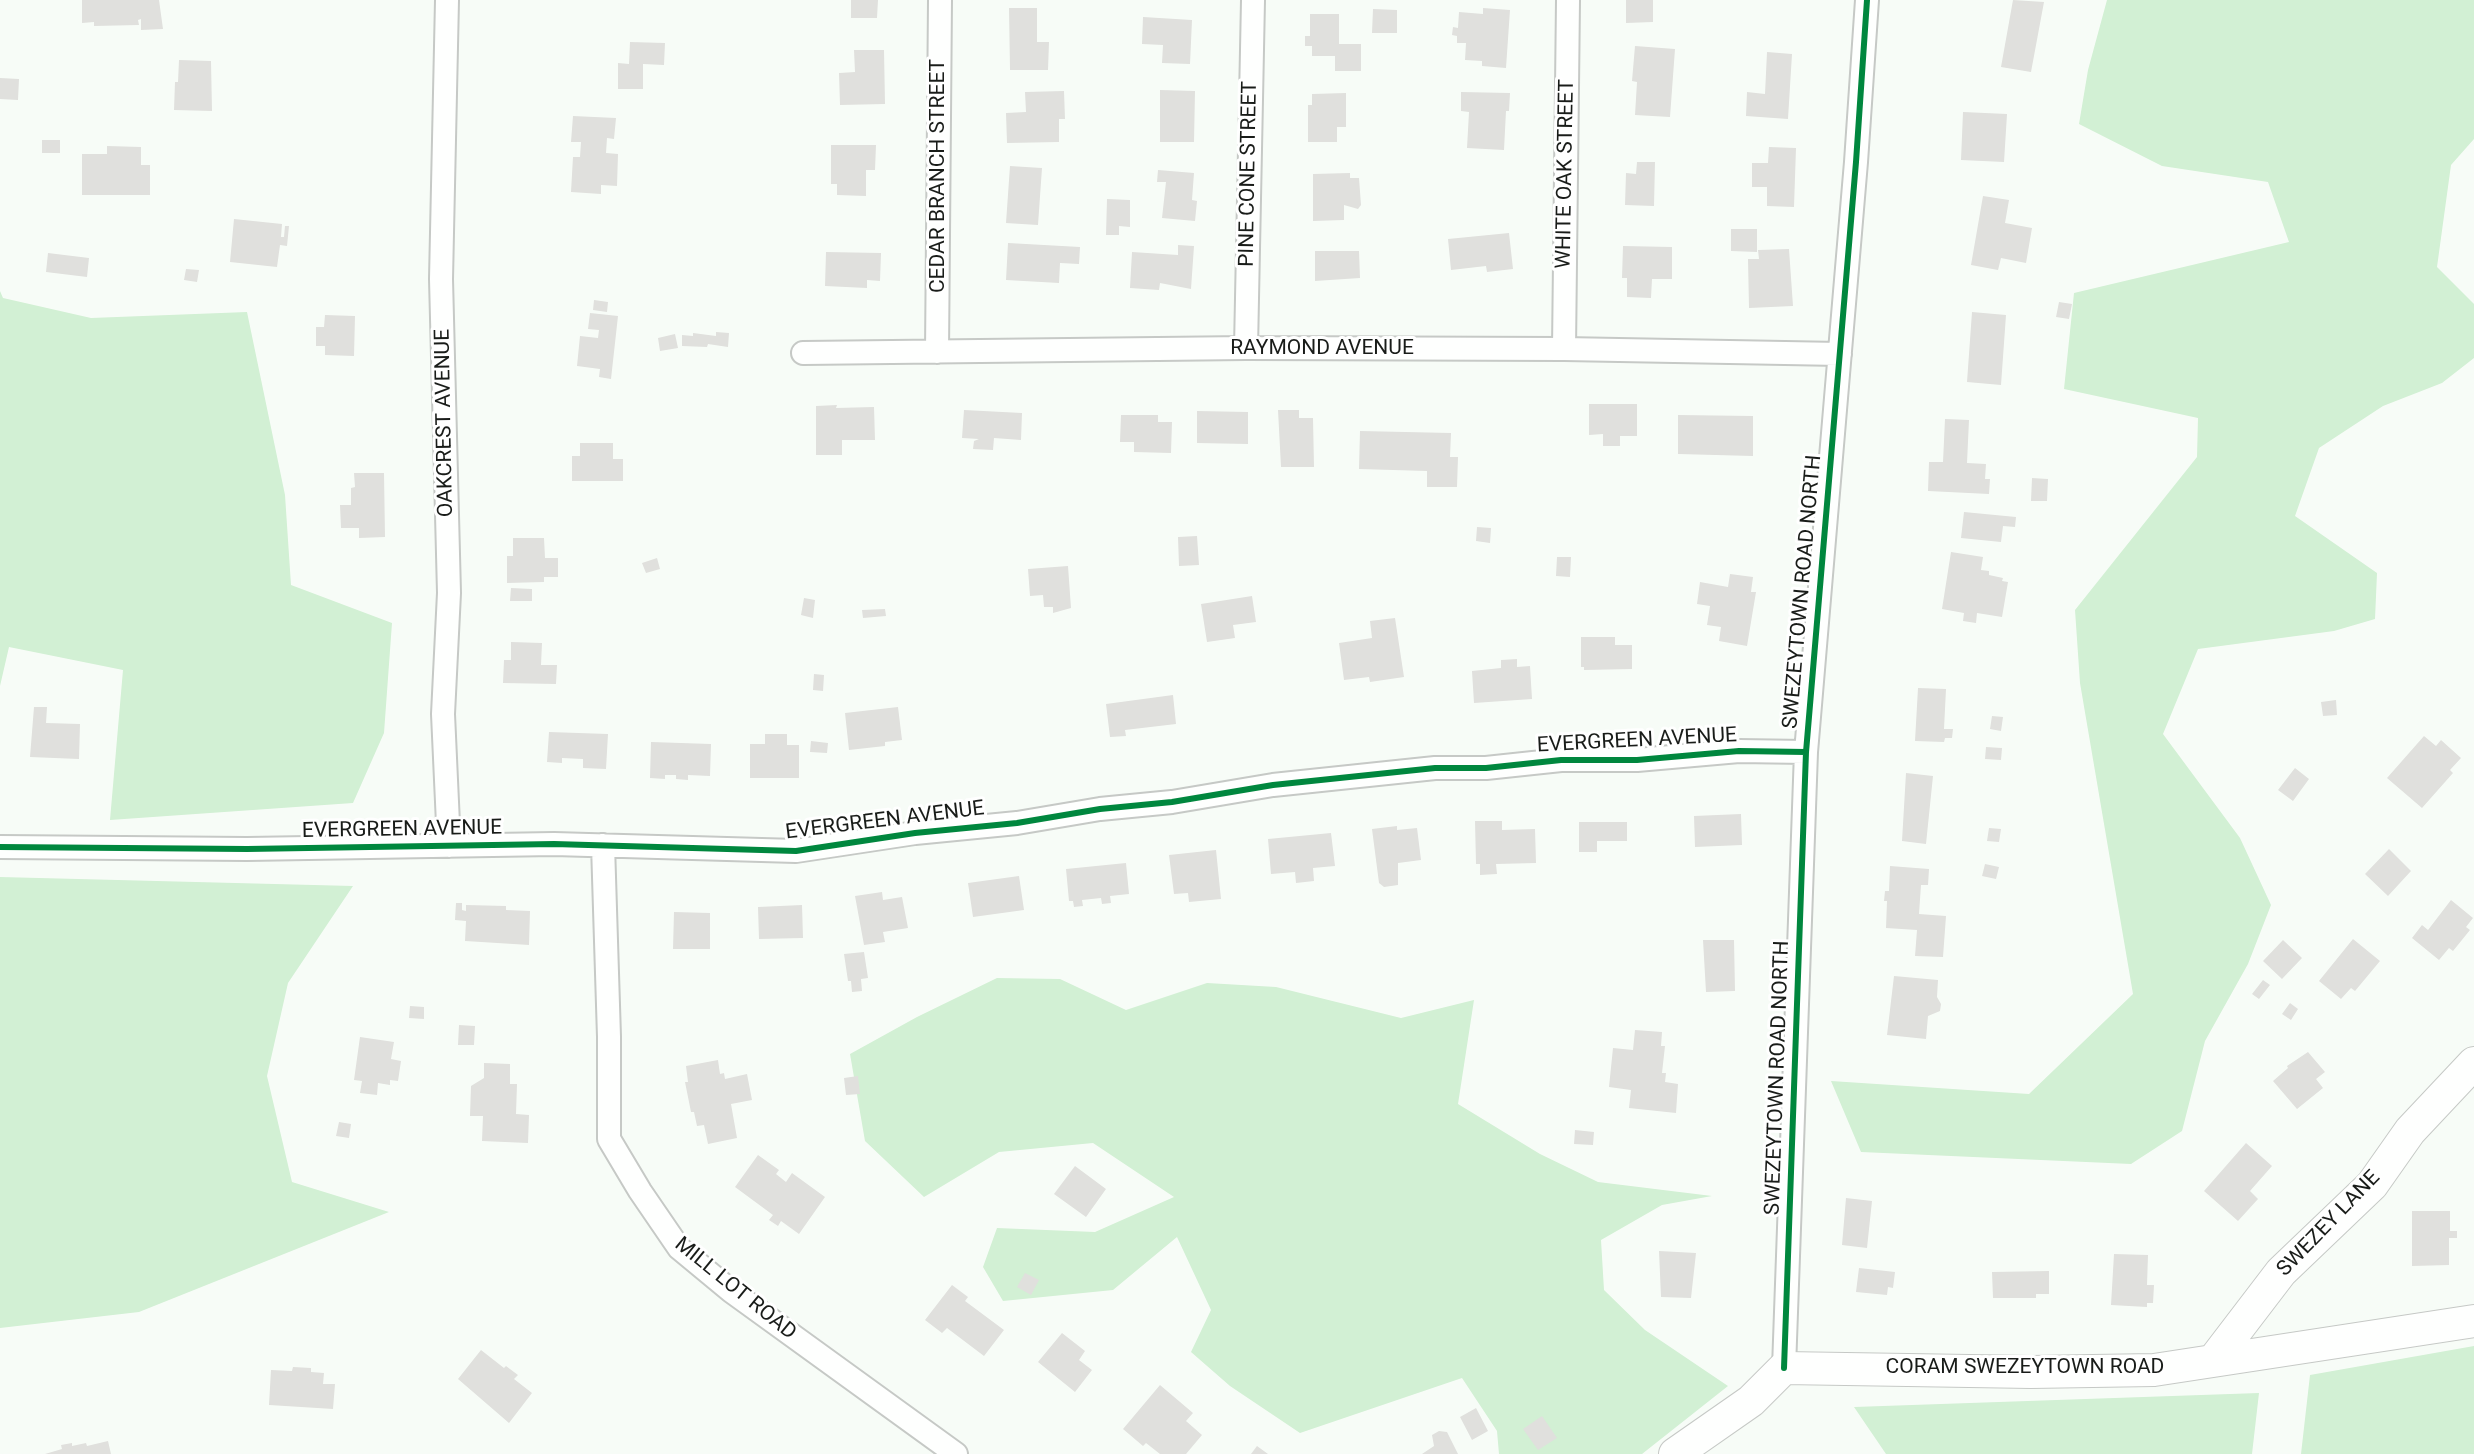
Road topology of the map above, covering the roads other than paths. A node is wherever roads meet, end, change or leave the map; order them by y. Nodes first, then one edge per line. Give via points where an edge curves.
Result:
1 (447, 0) edge
2 (940, 0) edge
3 (1253, 0) edge
4 (1569, 0) edge
5 (1867, 0) edge
6 (1246, 348) junction
7 (1564, 349) junction
8 (938, 352) junction
9 (803, 353) dead end
10 (1840, 354) junction
11 (1806, 752) junction
12 (603, 845) junction
13 (449, 846) junction
14 (0, 847) edge
15 (2474, 1063) edge
16 (2474, 1321) edge
17 (2213, 1361) junction
18 (1784, 1368) junction
19 (956, 1454) edge
20 (1675, 1454) edge

1 - 13 street, OAKCREST AVENUE via 441,279 449,593 443,714
2 - 8 street, CEDAR BRANCH STREET
3 - 6 street, PINE CONE STREET
4 - 7 street, WHITE OAK STREET
5 - 10 street, SWEZEYTOWN ROAD NORTH
6 - 7 street, RAYMOND AVENUE
6 - 8 street, RAYMOND AVENUE
7 - 10 street, RAYMOND AVENUE
8 - 9 street, RAYMOND AVENUE
10 - 11 street, SWEZEYTOWN ROAD NORTH
11 - 12 street, EVERGREEN AVENUE via 1739,751 1637,760 1561,760 1486,768 1435,768 1274,785 796,851
11 - 18 street, SWEZEYTOWN ROAD NORTH
12 - 13 street, EVERGREEN AVENUE
12 - 19 street, MILL LOT ROAD via 609,1139 679,1248 741,1298
13 - 14 street, EVERGREEN AVENUE
15 - 17 street, SWEZEY LANE via 2410,1131 2372,1185 2281,1272
16 - 17 street, CORAM SWEZEYTOWN ROAD
17 - 18 street, CORAM SWEZEYTOWN ROAD via 2127,1371
18 - 20 street via 1751,1401

